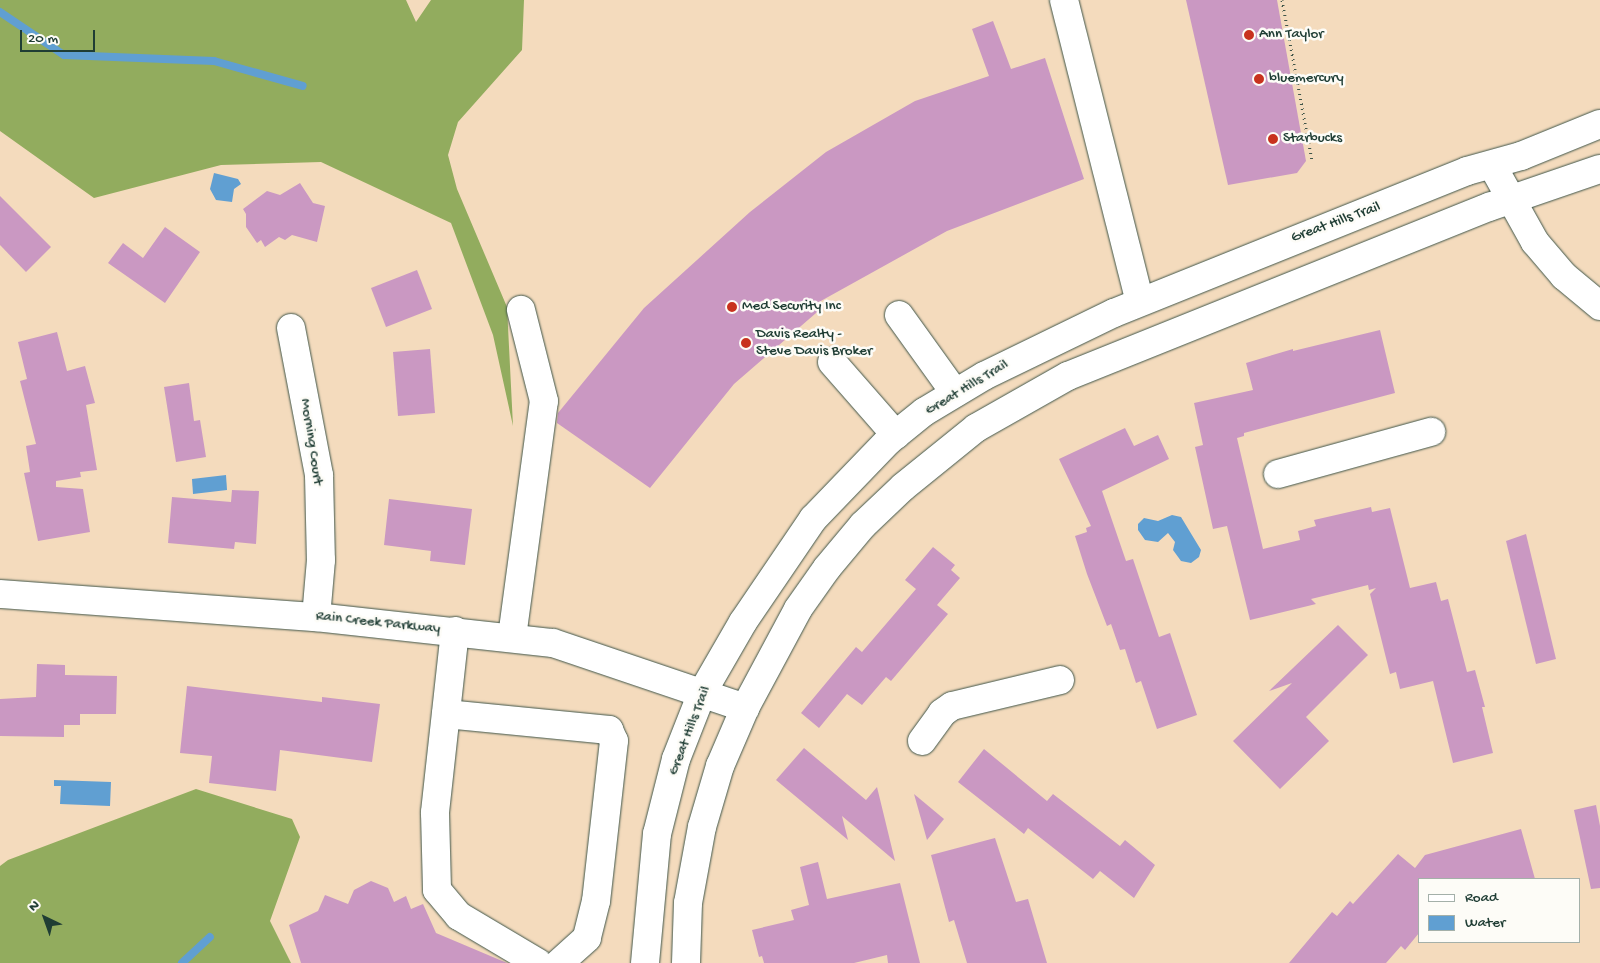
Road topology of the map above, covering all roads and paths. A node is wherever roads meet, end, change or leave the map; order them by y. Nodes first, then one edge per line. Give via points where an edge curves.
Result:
1 (1064, 0) edge
2 (1282, 0) edge
3 (1600, 124) edge
4 (1312, 160) dead end
5 (1492, 165) junction
6 (1600, 170) edge
7 (1512, 200) junction
8 (1140, 302) junction
9 (1600, 306) edge
10 (521, 310) dead end
11 (899, 315) dead end
12 (291, 328) dead end
13 (832, 362) dead end
14 (955, 393) junction
15 (924, 412) junction
16 (1431, 432) dead end
17 (896, 435) junction
18 (950, 447) junction
19 (1278, 474) dead end
20 (0, 594) edge
21 (316, 617) junction
22 (454, 631) junction
23 (512, 637) junction
24 (1060, 680) dead end
25 (702, 693) junction
26 (745, 708) junction
27 (446, 714) junction
28 (922, 741) dead end
29 (538, 963) edge
30 (559, 963) edge
31 (645, 963) edge
32 (686, 963) edge

1 - 8 street
2 - 4 path
3 - 5 street, Great Hills Trail
5 - 7 street
5 - 8 street, Great Hills Trail via 1467,171
6 - 7 street
7 - 9 street via 1535,242 1564,276
7 - 18 street via 1068,376 1016,402
8 - 14 street, Great Hills Trail via 1052,341
10 - 23 street via 544,401
11 - 14 street
12 - 21 street, Morning Court via 319,476 321,560
13 - 17 street
14 - 15 street, Great Hills Trail
15 - 17 street, Great Hills Trail
15 - 18 street
16 - 19 street
17 - 25 street, Great Hills Trail via 813,519 767,584
18 - 26 street via 863,526 827,568 798,609
20 - 21 street, Rain Creek Parkway
21 - 22 street, Rain Creek Parkway
22 - 23 street, Rain Creek Parkway
22 - 27 street
23 - 25 street, Rain Creek Parkway via 594,654
24 - 28 street via 952,706 942,713
25 - 26 street, Rain Creek Parkway
25 - 31 street, Great Hills Trail via 676,759 657,834
26 - 32 street via 720,766 702,827 688,903
27 - 29 street via 435,813 437,890 459,916
27 - 30 street via 609,730 614,741 596,901 587,938

